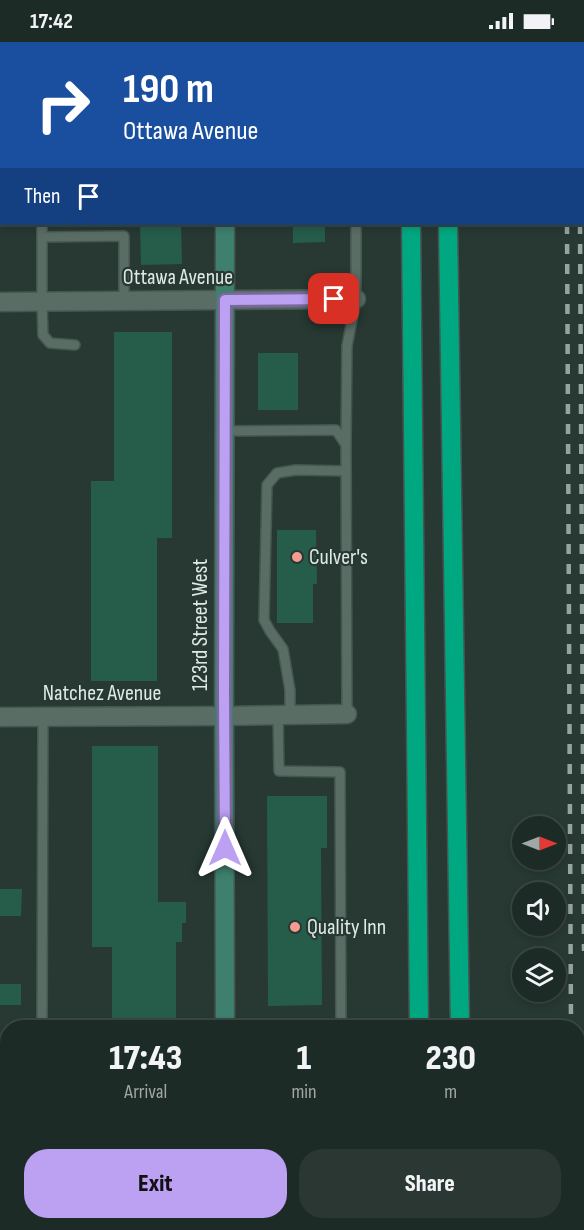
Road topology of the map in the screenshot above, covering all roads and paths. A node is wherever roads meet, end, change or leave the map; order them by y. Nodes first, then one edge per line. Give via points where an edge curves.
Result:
1 (42, 225) edge
2 (225, 225) edge
3 (356, 225) edge
4 (411, 225) edge
5 (448, 225) edge
6 (42, 237) junction
7 (356, 299) junction
8 (225, 300) junction
9 (124, 301) junction
10 (0, 302) edge
11 (42, 302) junction
12 (75, 345) dead end
13 (225, 431) junction
14 (346, 445) junction
15 (346, 471) junction
16 (347, 714) joint
17 (284, 715) junction
18 (224, 716) junction
19 (0, 717) edge
20 (43, 717) junction
21 (42, 1020) edge
22 (225, 1020) edge
23 (341, 1020) edge
24 (418, 1020) edge
25 (460, 1020) edge

1 - 6 lane
2 - 8 street, 123rd Street West
3 - 7 lane
4 - 24 highway
5 - 25 highway
6 - 9 lane via 124,236
6 - 11 lane
7 - 8 street, Ottawa Avenue
7 - 14 lane via 347,346
8 - 9 street, Ottawa Avenue
8 - 13 street, 123rd Street West
9 - 11 street, Ottawa Avenue
10 - 11 street, Ottawa Avenue
11 - 12 lane via 44,335 50,343
13 - 14 lane via 336,430
13 - 18 street, 123rd Street West
14 - 15 lane
15 - 16 lane
15 - 17 lane via 277,473 267,485 264,620 283,649 290,690
16 - 17 street, Natchez Avenue
17 - 18 street, Natchez Avenue
17 - 23 lane via 279,771 340,772
18 - 20 street, Natchez Avenue
18 - 22 street, 123rd Street West
19 - 20 street, Natchez Avenue
20 - 21 lane

